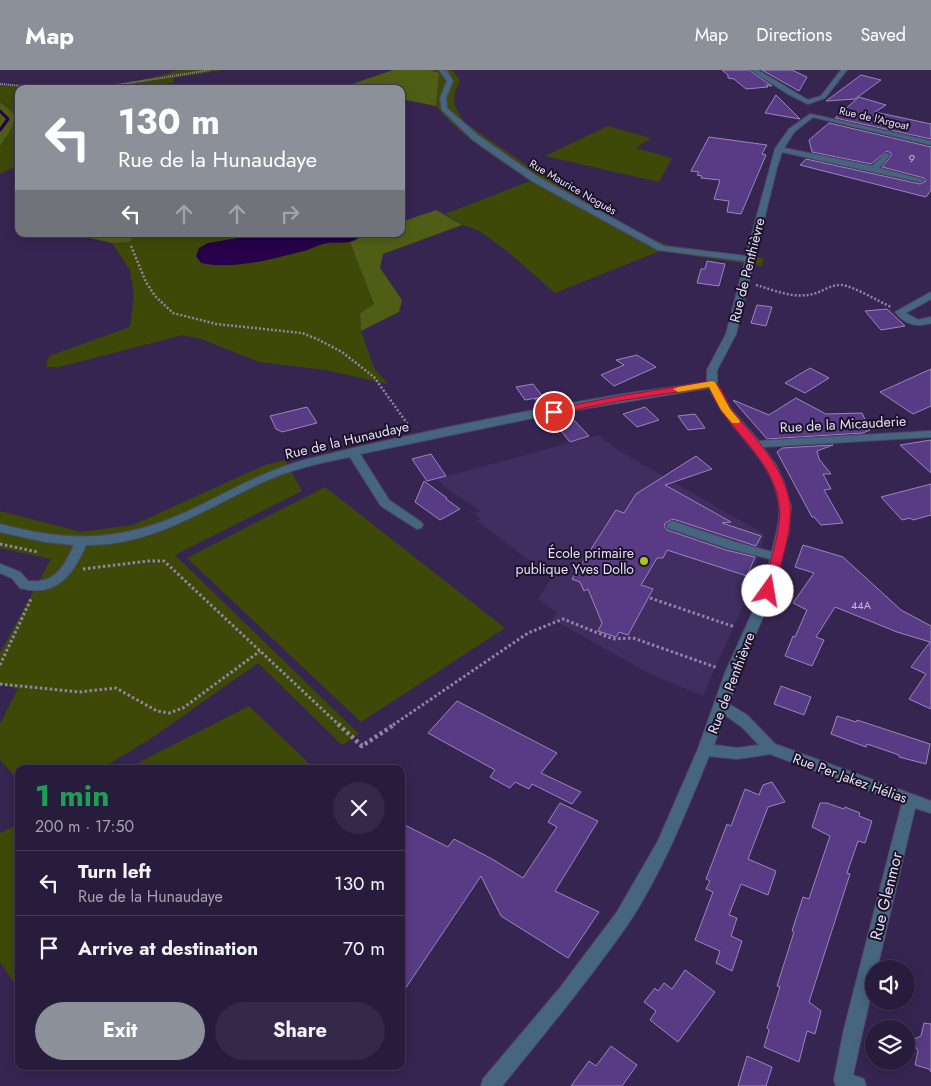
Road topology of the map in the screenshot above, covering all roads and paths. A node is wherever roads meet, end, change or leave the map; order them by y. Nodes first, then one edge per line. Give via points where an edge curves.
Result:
1 (210, 70) edge
2 (442, 70) edge
3 (754, 70) edge
4 (844, 70) edge
5 (0, 84) edge
6 (15, 85) edge
7 (117, 85) edge
8 (808, 102) junction
9 (812, 115) junction
10 (931, 143) edge
11 (779, 149) junction
12 (886, 155) dead end
13 (874, 169) junction
14 (920, 180) dead end
15 (131, 246) dead end
16 (750, 259) junction
17 (745, 283) junction
18 (929, 299) edge
19 (900, 312) junction
20 (931, 320) edge
21 (712, 384) junction
22 (931, 434) edge
23 (417, 439) junction
24 (756, 446) junction
25 (353, 452) junction
26 (672, 524) dead end
27 (416, 525) dead end
28 (0, 528) edge
29 (81, 542) junction
30 (76, 555) junction
31 (776, 557) junction
32 (0, 568) edge
33 (38, 585) junction
34 (650, 598) dead end
35 (750, 632) junction
36 (260, 651) junction
37 (0, 665) edge
38 (732, 673) junction
39 (0, 684) edge
40 (722, 707) junction
41 (770, 748) junction
42 (705, 749) junction
43 (910, 799) junction
44 (931, 806) edge
45 (847, 1084) edge
46 (490, 1086) edge

1 - 7 path
2 - 16 street, Rue Maurice Noguès via 450,81 443,98 444,109 476,138 535,179 661,248
3 - 8 street
4 - 8 street via 823,97
5 - 6 path
8 - 9 street
9 - 10 street, Rue de l'Argoat
9 - 11 street, Rue de Penthièvre via 798,123
11 - 13 street
11 - 16 street, Rue de Penthièvre
12 - 13 street
13 - 14 street
15 - 23 path via 146,282 173,313 216,324 317,338 342,352 374,377
16 - 17 street, Rue de Penthièvre
17 - 19 path via 801,296 812,295 834,284 843,285
17 - 21 street, Rue de Penthièvre via 731,334 712,370
18 - 19 street
19 - 20 street via 914,323
21 - 23 street, Rue de la Hunaudaye via 619,398
21 - 24 street, Rue de Penthièvre via 726,410
22 - 24 street, Rue de la Micauderie
23 - 25 street, Rue de la Hunaudaye
24 - 31 street, Rue de Penthièvre via 778,482 785,506
25 - 27 street via 385,503
25 - 29 street, Rue de la Hunaudaye via 265,477 152,531
26 - 31 street
28 - 29 street, Rue de la Hunaudaye via 32,538
29 - 30 street
30 - 33 street via 66,574 52,583
30 - 36 path via 83,569 148,560 164,561
31 - 35 street, Rue de Penthièvre via 768,591
32 - 33 street via 16,574 24,585
33 - 37 path
34 - 35 path
35 - 38 street, Rue de Penthièvre
36 - 38 path via 362,746 528,632 563,618 613,639 633,638
36 - 39 path via 182,708 169,713 157,711 116,688 79,692
38 - 40 street, Rue de Penthièvre
40 - 41 street, Rue Per Jakez Hélias via 755,730
40 - 42 street, Rue de Penthièvre
41 - 42 street via 751,753 720,754
41 - 43 street, Rue Per Jakez Hélias
42 - 46 street, Rue de Penthièvre via 664,844 623,917 566,995
43 - 44 street, Rue Per Jakez Hélias
43 - 45 street, Rue Glenmor via 852,1029

